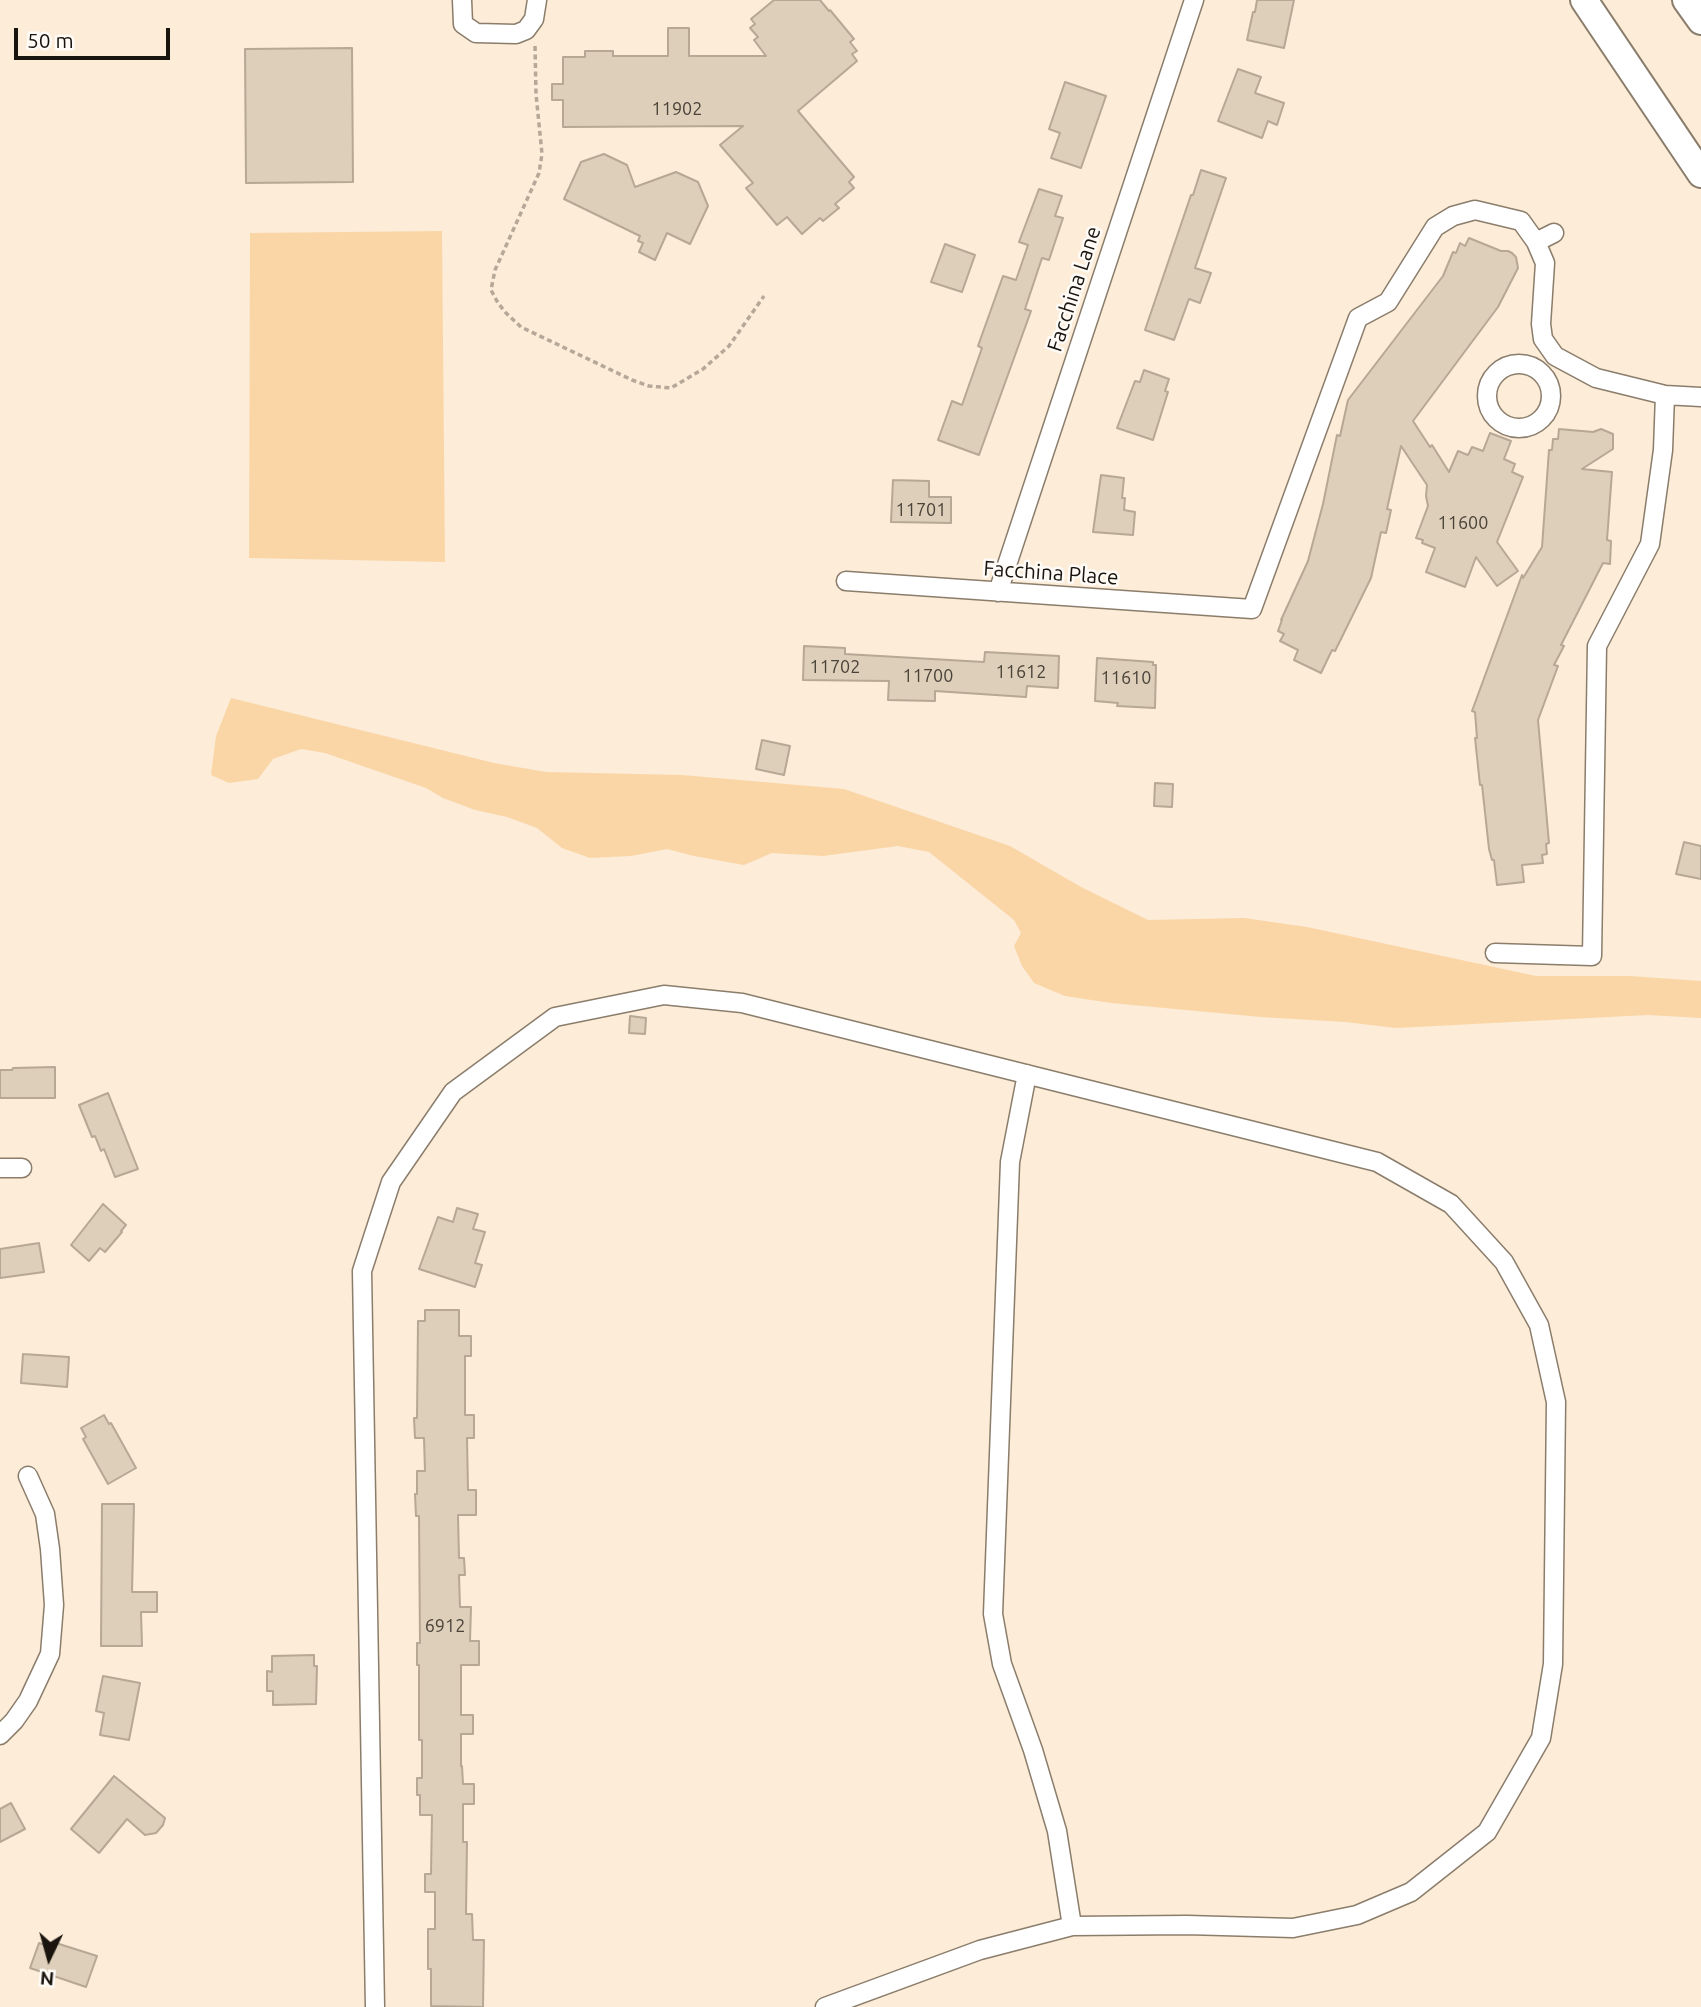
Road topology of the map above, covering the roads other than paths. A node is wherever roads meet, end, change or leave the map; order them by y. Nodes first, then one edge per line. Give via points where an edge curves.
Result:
1 (462, 0) edge
2 (537, 0) edge
3 (1194, 0) edge
4 (1584, 0) edge
5 (1686, 0) edge
6 (1701, 21) edge
7 (1701, 174) edge
8 (1554, 233) dead end
9 (1536, 242) junction
10 (1555, 356) junction
11 (1540, 372) dead end
12 (1665, 395) junction
13 (1701, 397) edge
14 (846, 581) dead end
15 (998, 592) junction
16 (1495, 953) dead end
17 (1027, 1074) junction
18 (0, 1168) edge
19 (22, 1168) dead end
20 (28, 1476) dead end
21 (0, 1735) edge
22 (1072, 1926) junction
23 (375, 2007) edge
24 (825, 2007) edge

1 - 2 street via 463,24 476,33 516,34 534,19
3 - 15 street, Facchina Lane
4 - 7 main road
5 - 6 main road
8 - 9 street
9 - 10 street via 1545,263 1543,340
9 - 15 street, Facchina Place via 1521,221 1475,210 1453,216 1436,227 1388,302 1358,318 1252,610
10 - 11 street
10 - 12 street via 1595,377
12 - 13 street
12 - 16 street via 1663,450 1650,544 1597,646 1591,956
14 - 15 street, Facchina Place
17 - 22 street via 1010,1162 993,1614 1002,1664 1057,1832
17 - 22 street via 1377,1162 1451,1204 1504,1262 1539,1325 1556,1402 1553,1664 1541,1738 1487,1832 1412,1892 1357,1915 1293,1928
17 - 23 street via 742,1003 664,995 555,1017 453,1092 391,1182 362,1271
18 - 19 street
20 - 21 street via 45,1514 53,1627 50,1654 39,1680
22 - 24 street via 981,1950

